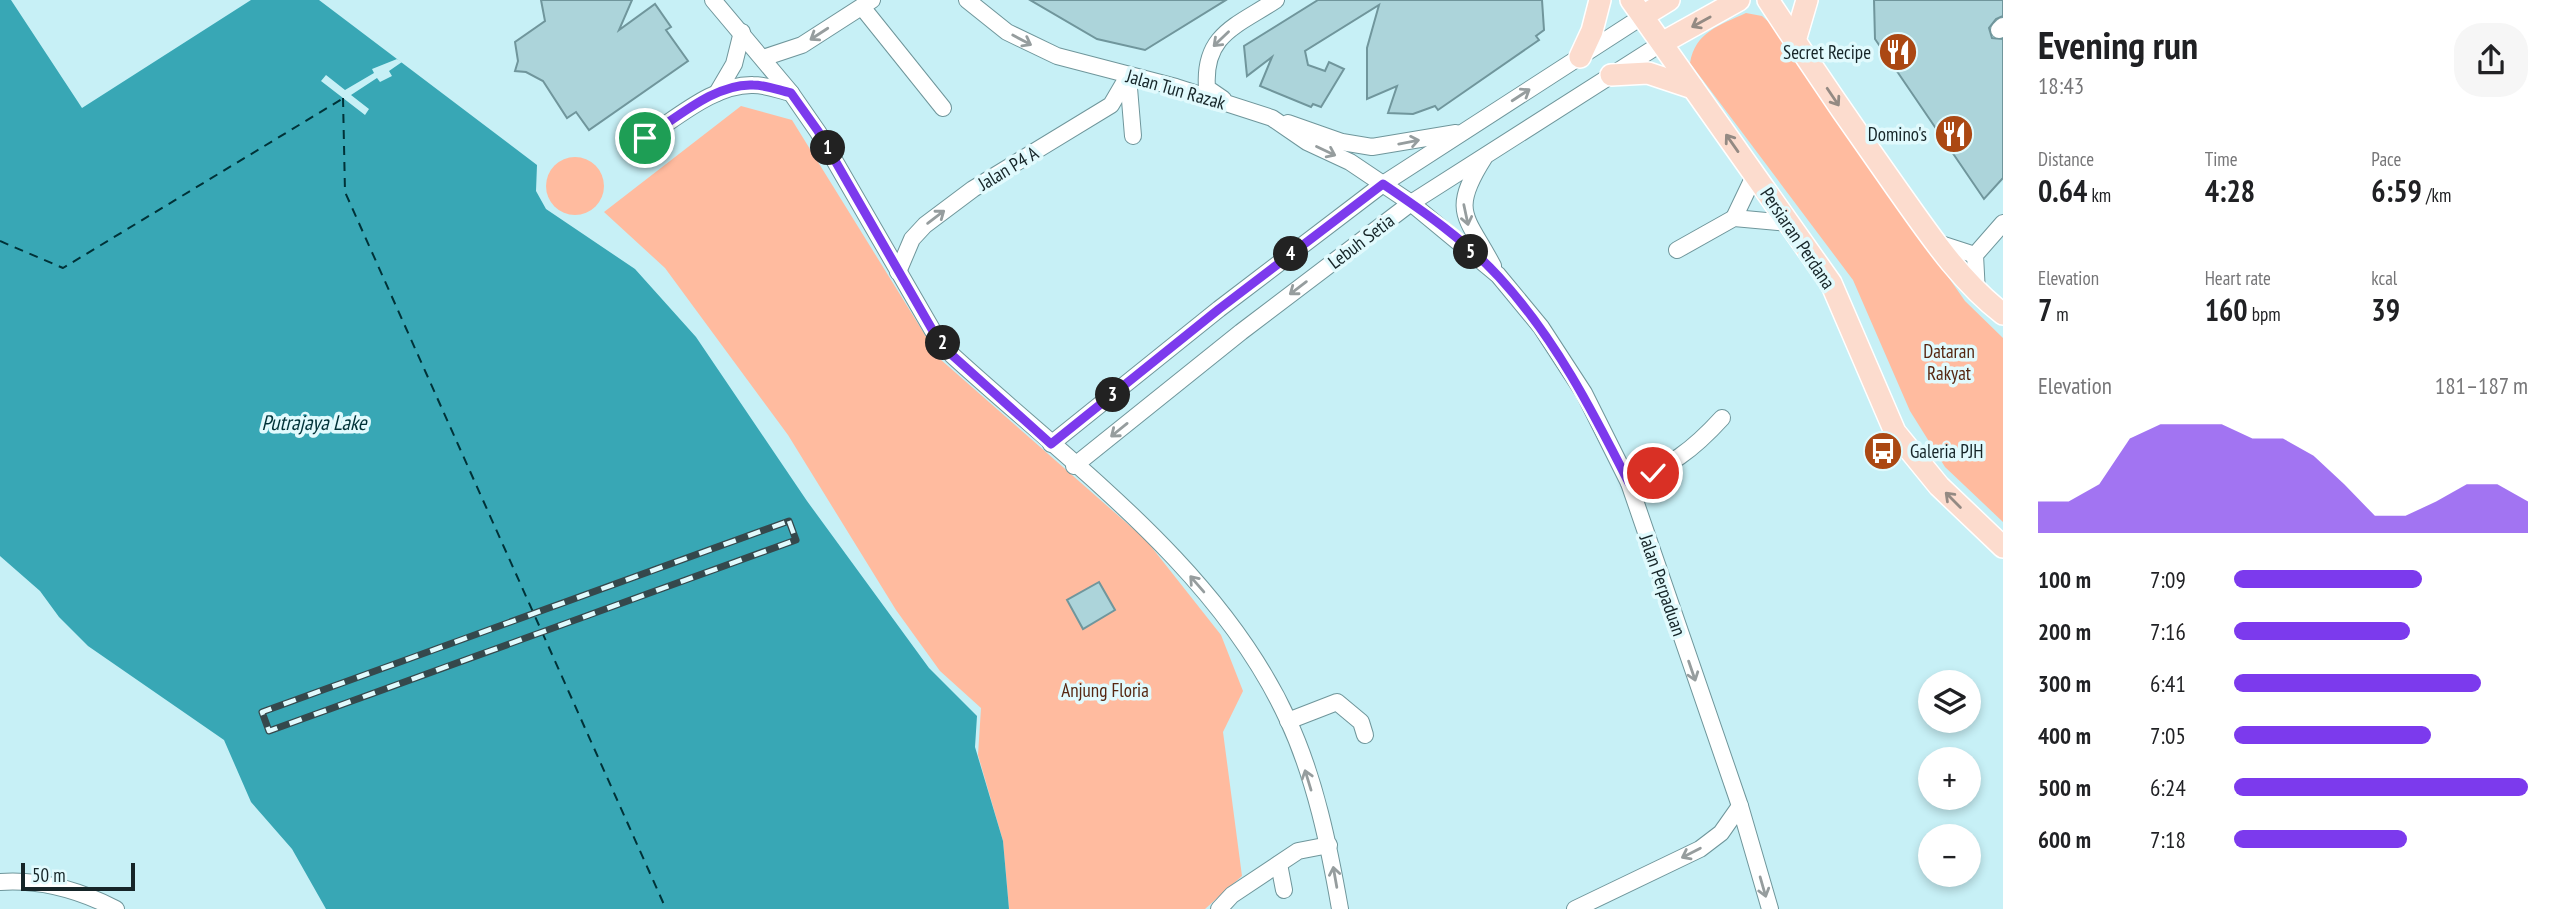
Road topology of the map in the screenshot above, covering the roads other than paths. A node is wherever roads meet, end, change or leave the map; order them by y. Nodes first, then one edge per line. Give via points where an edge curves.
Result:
1 (713, 0) edge
2 (967, 0) edge
3 (1276, 0) edge
4 (1600, 0) edge
5 (1669, 0) edge
6 (1739, 0) edge
7 (1768, 0) edge
8 (1807, 0) edge
9 (867, 3) edge
10 (1637, 8) edge
11 (741, 32) junction
12 (1795, 41) junction
13 (1662, 43) junction
14 (1580, 57) junction
15 (763, 58) junction
16 (1611, 75) junction
17 (1128, 76) junction
18 (1693, 88) junction
19 (717, 93) junction
20 (791, 93) junction
21 (1229, 103) junction
22 (943, 108) dead end
23 (1272, 118) junction
24 (1464, 131) junction
25 (1133, 136) dead end
26 (645, 138) dead end
27 (1488, 153) junction
28 (1755, 174) junction
29 (1383, 184) junction
30 (1411, 203) junction
31 (1734, 218) junction
32 (1789, 223) junction
33 (2003, 223) edge
34 (1935, 242) junction
35 (1677, 250) dead end
36 (1975, 255) junction
37 (898, 272) junction
38 (1498, 275) junction
39 (1977, 294) junction
40 (2003, 314) edge
41 (1722, 418) dead end
42 (1051, 444) junction
43 (1074, 466) junction
44 (1629, 483) junction
45 (2003, 547) edge
46 (1289, 721) junction
47 (1365, 735) dead end
48 (1740, 806) junction
49 (1329, 845) junction
50 (1279, 864) junction
51 (0, 882) edge
52 (1284, 890) dead end
53 (1235, 902) edge
54 (116, 909) edge
55 (1219, 909) edge
56 (1340, 909) edge
57 (1575, 909) edge
58 (1770, 909) edge

1 - 11 street
2 -> 17 street, Jalan Tun Razak via 1032,46
3 -> 21 street via 1215,43 1207,58 1207,88
4 - 14 main road
5 - 10 main road, Lebuh Setia
6 -> 13 main road, Lebuh Setia
7 - 12 main road
8 - 12 main road
9 -> 15 street via 802,45
9 - 22 street
10 - 13 main road, Persiaran Perdana
10 - 14 street, Lebuh Setia
11 - 15 street
11 - 19 street via 734,64
12 -> 34 main road
13 - 16 street, Lebuh Setia
13 - 18 main road, Persiaran Perdana
24 -> 14 street, Lebuh Setia
15 - 20 street
16 - 18 main road via 1648,74
16 - 27 street, Lebuh Setia
17 - 21 street, Jalan Tun Razak
17 - 25 street
37 -> 17 street, Jalan P4 A via 912,239 925,225 973,189 1111,105
28 -> 18 main road, Persiaran Perdana
19 - 20 street via 749,84
19 - 26 street
20 - 37 street via 818,131
21 - 23 street, Jalan Tun Razak
23 -> 24 street via 1342,142 1373,147
23 -> 29 street, Jalan Tun Razak
24 - 29 street, Lebuh Setia
27 - 30 street, Lebuh Setia
27 -> 38 street via 1471,179 1463,207 1469,227
28 - 31 street
28 - 32 main road, Persiaran Perdana
29 - 30 street, Jalan Tun Razak
29 - 42 street, Lebuh Setia
30 - 38 street, Jalan Perpaduan
30 -> 43 street, Lebuh Setia
31 - 32 street
31 - 35 street
45 -> 32 main road, Persiaran Perdana via 1939,486 1895,432 1831,283
33 - 36 street
34 - 36 street
34 - 39 main road
36 - 39 street
37 - 42 street via 952,355
38 - 44 street, Jalan Perpaduan via 1541,327 1584,393
39 - 40 main road
41 - 44 street via 1670,466
42 - 43 street
46 -> 43 street via 1223,615 1141,524
44 -> 48 street, Jalan Perpaduan
46 - 47 street via 1337,702 1361,722
49 -> 46 street
48 -> 57 street via 1721,833 1700,849
48 -> 58 street, Jalan Perpaduan
49 - 50 street via 1298,851
56 -> 49 street
50 - 52 street
50 - 53 street
51 - 54 street via 60,886
53 - 55 street

